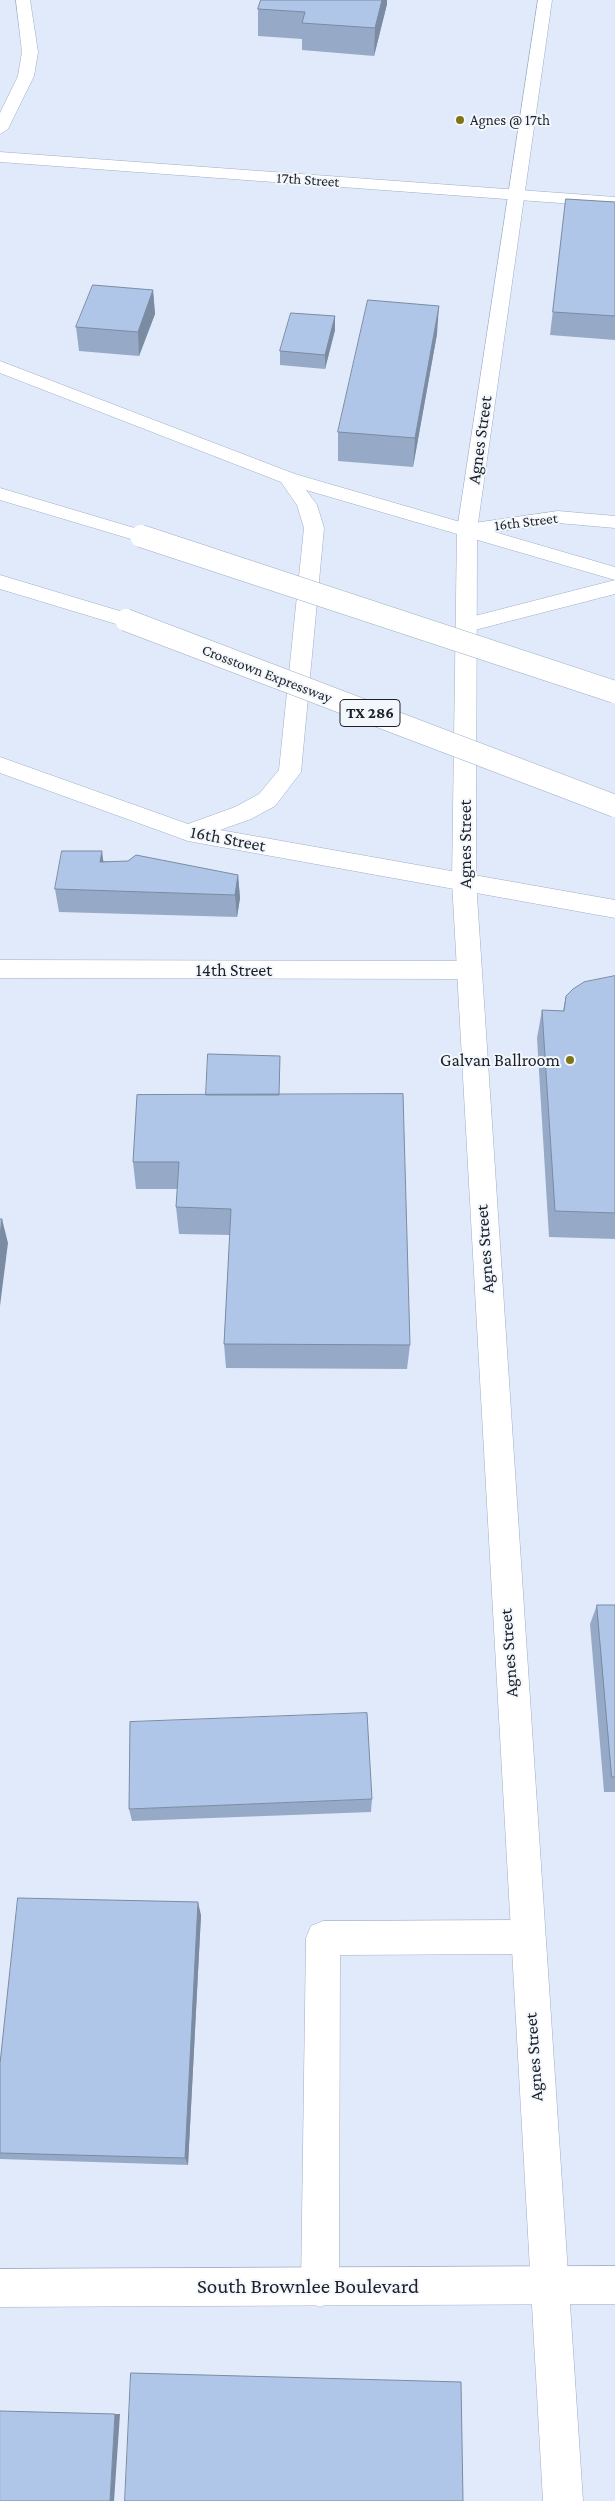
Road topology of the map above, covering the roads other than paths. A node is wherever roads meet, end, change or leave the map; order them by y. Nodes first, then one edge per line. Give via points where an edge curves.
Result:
1 (23, 0) edge
2 (545, 0) edge
3 (0, 129) edge
4 (0, 157) edge
5 (516, 195) junction
6 (615, 202) edge
7 (0, 367) edge
8 (288, 478) junction
9 (0, 494) edge
10 (615, 522) edge
11 (467, 530) junction
12 (615, 574) edge
13 (0, 582) edge
14 (615, 587) edge
15 (467, 625) junction
16 (615, 692) edge
17 (0, 765) edge
18 (615, 806) edge
19 (188, 833) junction
20 (464, 881) junction
21 (615, 909) edge
22 (0, 969) edge
23 (468, 970) junction
24 (527, 1937) junction
25 (549, 2285) junction
26 (615, 2286) edge
27 (0, 2288) edge
28 (320, 2288) junction
29 (563, 2501) edge

1 - 3 main road via 30,52 26,76
2 - 5 main road, Agnes Street
4 - 5 main road, 17th Street
5 - 6 main road, 17th Street
5 - 11 main road, Agnes Street
7 - 8 main road
8 - 11 main road
8 - 19 main road via 307,505 314,528 290,772 267,800 243,813
9 - 16 main road, bridge via 141,536
10 - 11 main road, 16th Street via 558,517
11 - 12 main road
11 - 15 main road, Agnes Street
13 - 18 main road, Crosstown Expressway / TX 286, bridge via 126,620
14 - 15 main road
15 - 20 main road, Agnes Street
17 - 19 main road, 16th Street
19 - 20 main road, 16th Street
20 - 21 main road
20 - 23 main road, Agnes Street
22 - 23 main road, 14th Street
23 - 24 main road, Agnes Street
24 - 25 main road, Agnes Street
24 - 28 main road via 323,1938
25 - 26 main road, South Brownlee Boulevard
25 - 28 main road, South Brownlee Boulevard
25 - 29 main road, Agnes Street
27 - 28 main road, South Brownlee Boulevard

